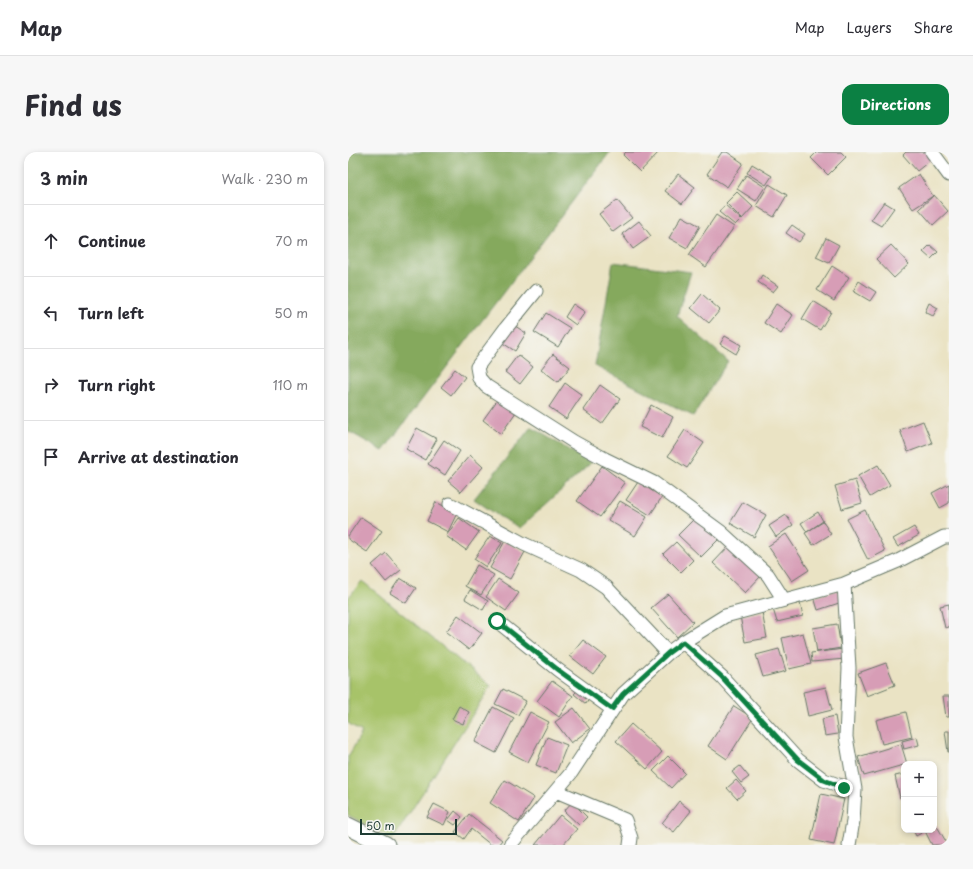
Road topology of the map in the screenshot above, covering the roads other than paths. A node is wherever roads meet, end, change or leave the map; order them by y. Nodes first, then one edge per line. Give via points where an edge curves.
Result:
1 (932, 152) edge
2 (949, 174) edge
3 (536, 291) dead end
4 (450, 504) dead end
5 (949, 537) edge
6 (844, 584) junction
7 (784, 600) junction
8 (497, 621) dead end
9 (683, 642) junction
10 (668, 653) junction
11 (612, 709) junction
12 (855, 789) junction
13 (556, 791) junction
14 (348, 826) edge
15 (634, 843) edge
16 (386, 845) edge
17 (510, 845) edge
18 (849, 845) edge

1 - 2 street
3 - 7 street via 477,367 479,378 486,386 574,442 654,483 679,501 721,532 768,575
4 - 10 street via 587,574 606,588
5 - 6 street via 944,537 898,561
6 - 7 street
6 - 12 street via 849,668 846,737
7 - 9 street via 725,616
8 - 11 street
9 - 10 street
9 - 12 street via 722,677 798,760 824,780 844,788
10 - 11 street via 623,694
11 - 13 street via 571,773
12 - 18 street
13 - 15 street via 625,820
13 - 17 street
14 - 16 main road

